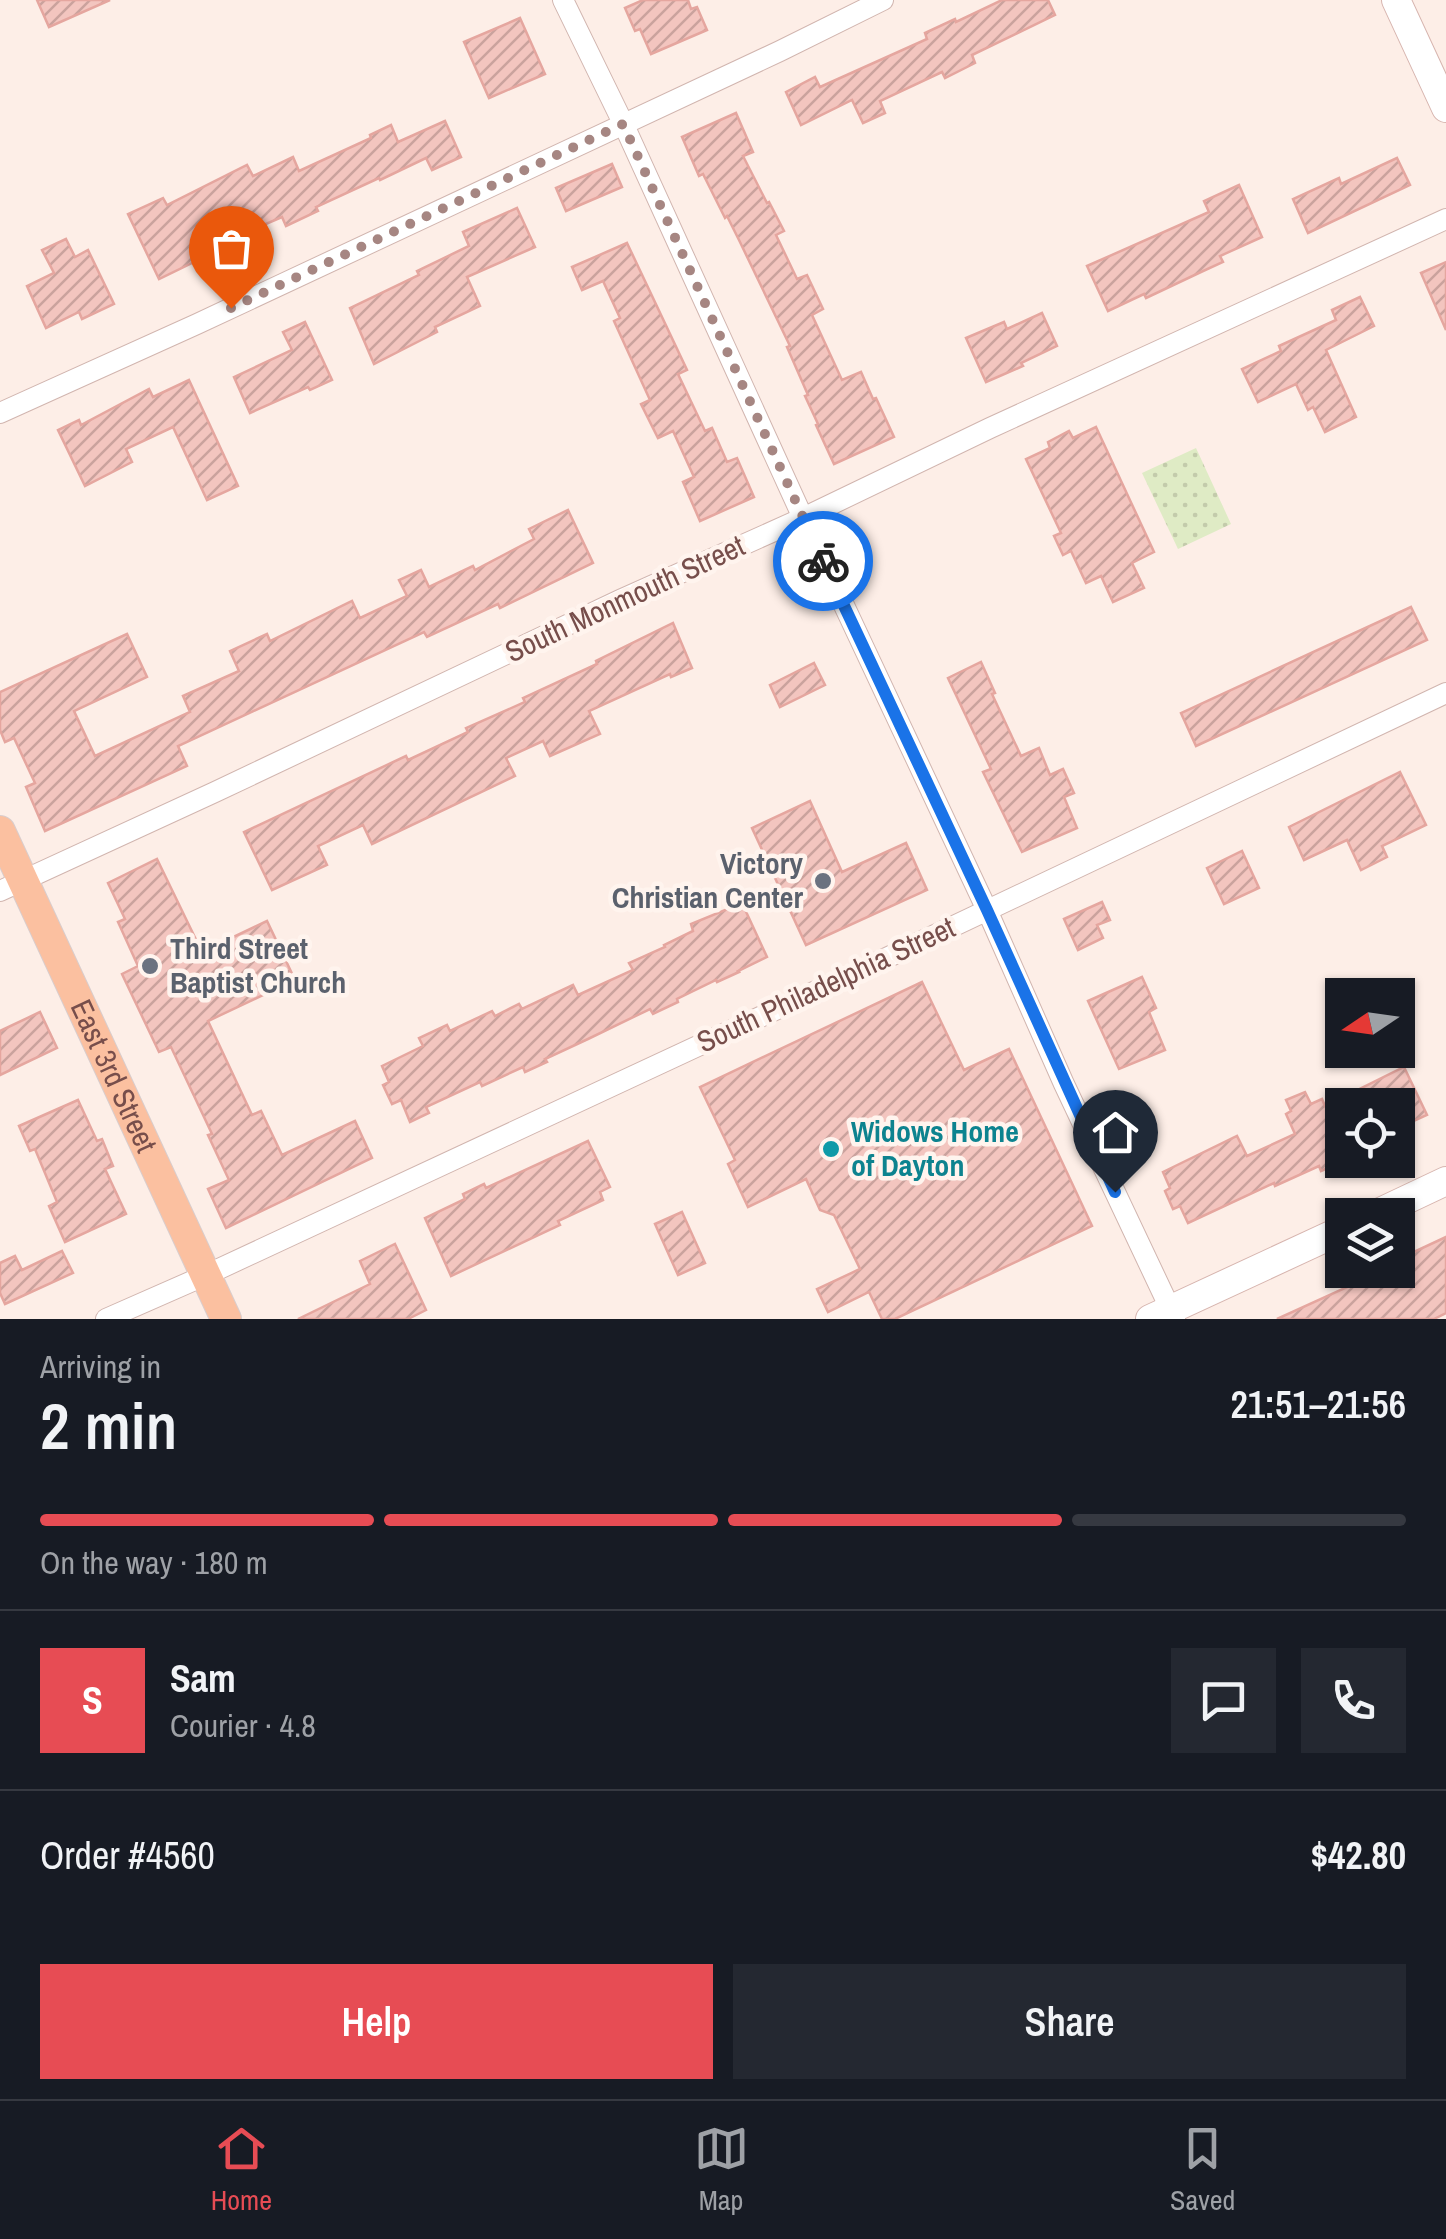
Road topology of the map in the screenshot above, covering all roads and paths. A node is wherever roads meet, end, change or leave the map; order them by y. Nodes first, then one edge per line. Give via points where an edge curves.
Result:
1 (563, 0) edge
2 (884, 0) edge
3 (1396, 0) edge
4 (1446, 108) edge
5 (623, 124) junction
6 (1446, 219) edge
7 (0, 413) edge
8 (803, 518) junction
9 (1446, 692) edge
10 (0, 832) edge
11 (11, 886) edge
12 (987, 910) junction
13 (1446, 1181) edge
14 (1410, 1198) edge
15 (1325, 1238) edge
16 (206, 1276) junction
17 (1165, 1316) edge
18 (106, 1319) edge
19 (226, 1319) edge

1 - 5 street
2 - 5 street
3 - 4 street
5 - 7 street
5 - 8 street
6 - 8 street, South Monmouth Street
8 - 11 street, South Monmouth Street
8 - 12 street
9 - 12 street, South Philadelphia Street
10 - 11 main road, East 3rd Street
11 - 16 main road, East 3rd Street
12 - 16 street, South Philadelphia Street
12 - 17 street
13 - 14 street
15 - 17 street
16 - 18 street, South Philadelphia Street
16 - 19 main road, East 3rd Street

